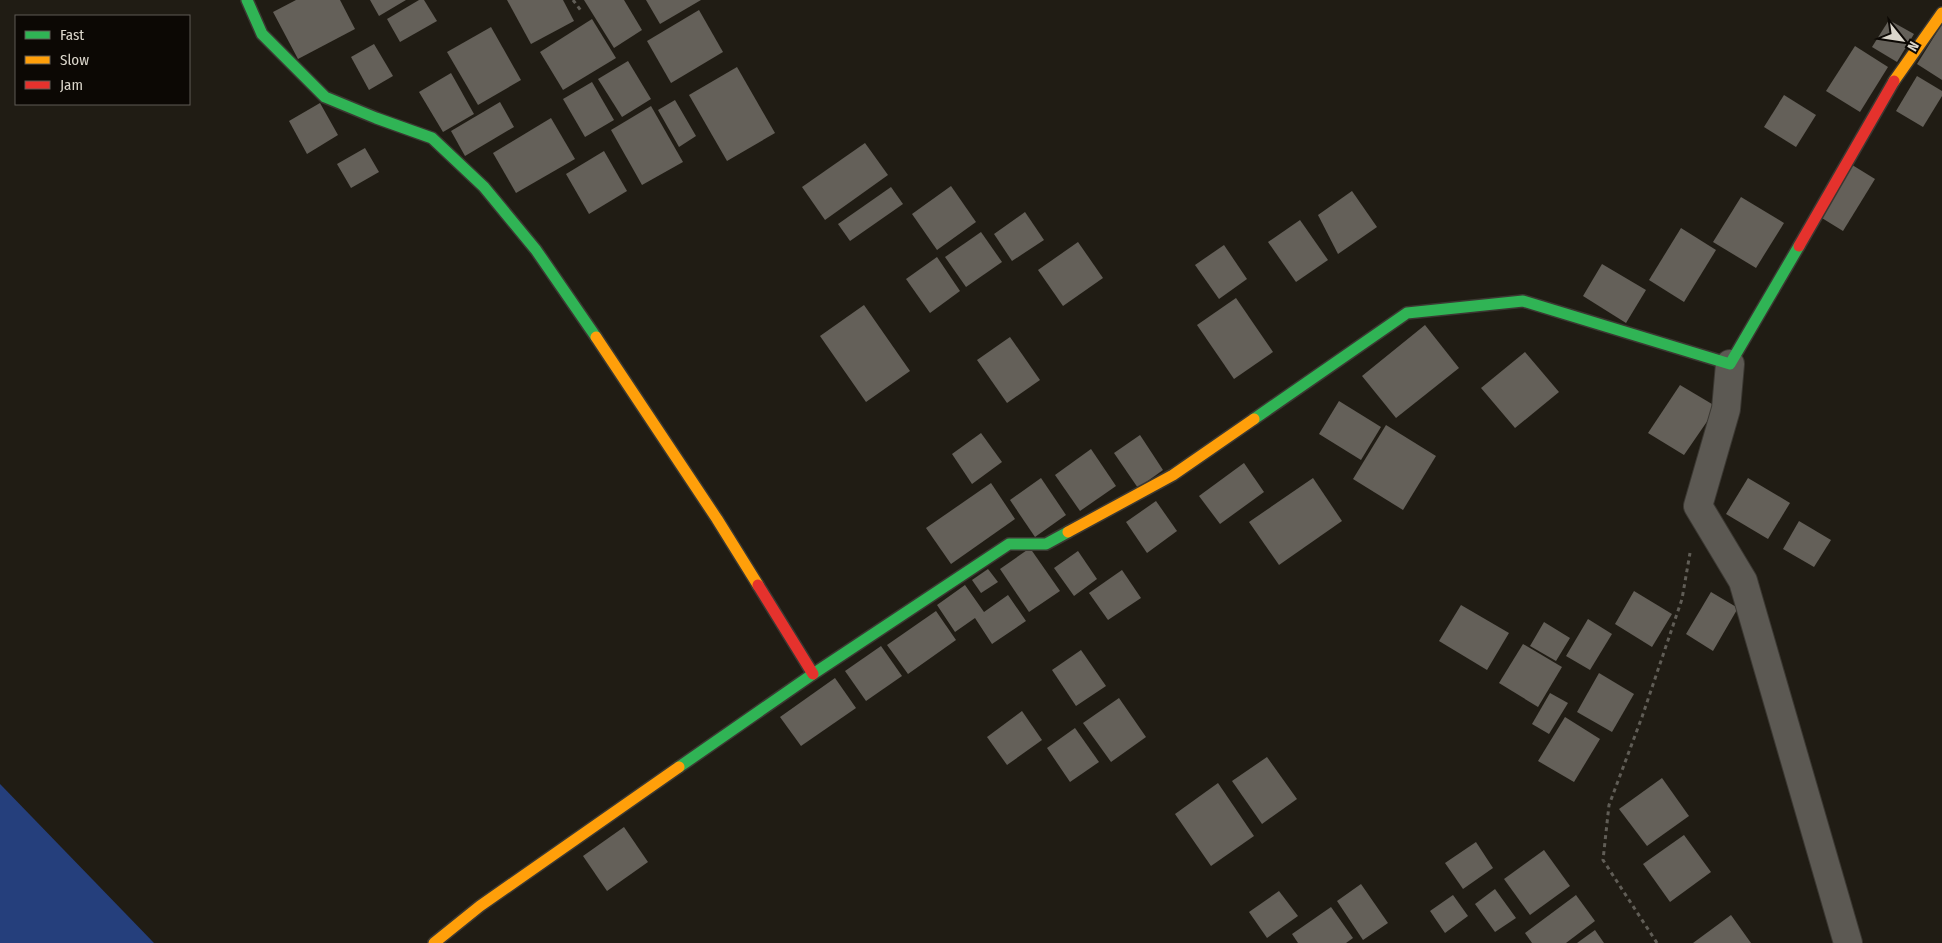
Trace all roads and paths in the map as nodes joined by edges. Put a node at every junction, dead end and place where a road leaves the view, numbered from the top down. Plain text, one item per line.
1 (247, 0) edge
2 (573, 0) edge
3 (582, 12) dead end
4 (1942, 14) edge
5 (1730, 364) junction
6 (1690, 552) dead end
7 (813, 674) junction
8 (434, 943) edge
9 (1657, 943) edge
10 (1848, 943) edge

1 - 7 street
2 - 3 path
4 - 5 street
5 - 7 street
5 - 10 street
6 - 9 path
7 - 8 street

